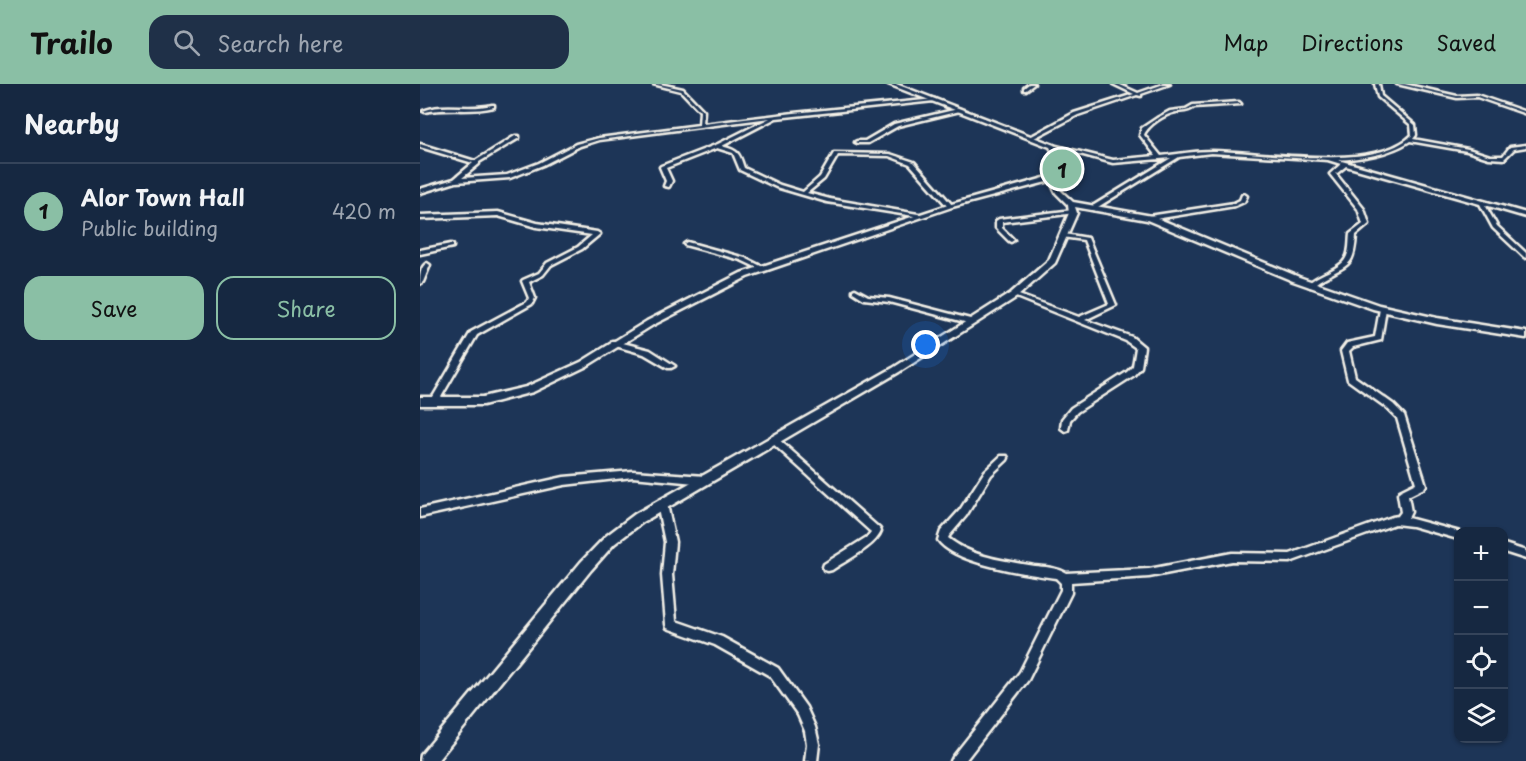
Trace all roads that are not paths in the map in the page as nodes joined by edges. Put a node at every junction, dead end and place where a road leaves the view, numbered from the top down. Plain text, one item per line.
1 (655, 84) edge
2 (891, 84) edge
3 (1032, 84) edge
4 (1114, 84) edge
5 (1168, 84) edge
6 (1377, 84) edge
7 (1400, 84) edge
8 (1435, 86) dead end
9 (1025, 89) dead end
10 (1140, 94) junction
11 (1442, 94) junction
12 (934, 100) junction
13 (1239, 103) dead end
14 (492, 106) dead end
15 (958, 110) junction
16 (422, 111) edge
17 (1526, 113) edge
18 (775, 116) junction
19 (701, 126) junction
20 (517, 137) dead end
21 (1032, 137) junction
22 (1411, 140) junction
23 (857, 142) dead end
24 (420, 145) edge
25 (716, 146) junction
26 (1052, 146) junction
27 (1526, 146) edge
28 (1159, 156) junction
29 (1169, 157) junction
30 (1328, 159) junction
31 (476, 162) junction
32 (1346, 164) junction
33 (1052, 178) junction
34 (456, 180) junction
35 (420, 183) edge
36 (435, 185) junction
37 (667, 186) dead end
38 (420, 191) edge
39 (803, 194) junction
40 (1244, 196) dead end
41 (1482, 204) junction
42 (950, 206) junction
43 (1093, 208) junction
44 (1072, 212) junction
45 (1526, 215) edge
46 (918, 216) junction
47 (420, 217) edge
48 (1149, 218) junction
49 (1064, 236) junction
50 (1011, 240) dead end
51 (687, 244) dead end
52 (451, 246) dead end
53 (420, 252) edge
54 (1526, 256) edge
55 (427, 265) dead end
56 (762, 268) junction
57 (420, 282) edge
58 (1310, 285) junction
59 (855, 291) dead end
60 (1014, 295) junction
61 (1383, 309) junction
62 (1079, 320) junction
63 (972, 322) junction
64 (1526, 335) edge
65 (615, 344) junction
66 (672, 366) dead end
67 (420, 401) edge
68 (434, 402) junction
69 (1065, 428) dead end
70 (774, 440) junction
71 (1004, 458) dead end
72 (705, 480) junction
73 (662, 504) junction
74 (420, 513) edge
75 (1401, 520) junction
76 (1454, 534) edge
77 (1508, 550) edge
78 (1526, 555) edge
79 (828, 567) dead end
80 (1065, 578) junction
81 (427, 761) edge
82 (811, 761) edge
83 (957, 761) edge

1 - 19 street
2 - 12 main road
3 - 9 street
4 - 10 street
5 - 10 street
6 - 22 street
7 - 11 street
8 - 11 street
10 - 21 street
11 - 17 street
12 - 15 main road
12 - 18 street
13 - 28 street
14 - 16 street
15 - 21 main road
15 - 23 street
18 - 19 street
18 - 25 street
19 - 34 street
20 - 31 street
21 - 26 main road
22 - 27 street
22 - 30 street
24 - 31 street
25 - 37 street
25 - 39 street
26 - 28 street
26 - 33 main road
28 - 29 street
29 - 30 street
29 - 43 street
30 - 32 street
31 - 34 street
32 - 41 street
32 - 58 street
33 - 42 main road
33 - 44 main road
34 - 36 street
35 - 36 street
36 - 38 street
39 - 42 street
39 - 46 street
40 - 48 street
41 - 45 street
41 - 54 street
42 - 46 main road
43 - 44 main road
43 - 44 main road
43 - 48 main road
44 - 49 main road
44 - 50 street
46 - 56 main road
47 - 68 street
48 - 58 main road
49 - 60 main road
49 - 62 street
51 - 56 street
52 - 53 street
55 - 57 street
56 - 65 main road
58 - 61 main road
59 - 63 street
60 - 62 street
60 - 63 main road
61 - 64 main road
61 - 75 street
62 - 69 street
63 - 70 main road
65 - 66 street
65 - 68 main road
67 - 68 main road
70 - 72 main road
70 - 79 street
71 - 80 street
72 - 73 main road
72 - 74 street
73 - 81 main road
73 - 82 street
75 - 76 street
75 - 80 street
77 - 78 street
80 - 83 street

